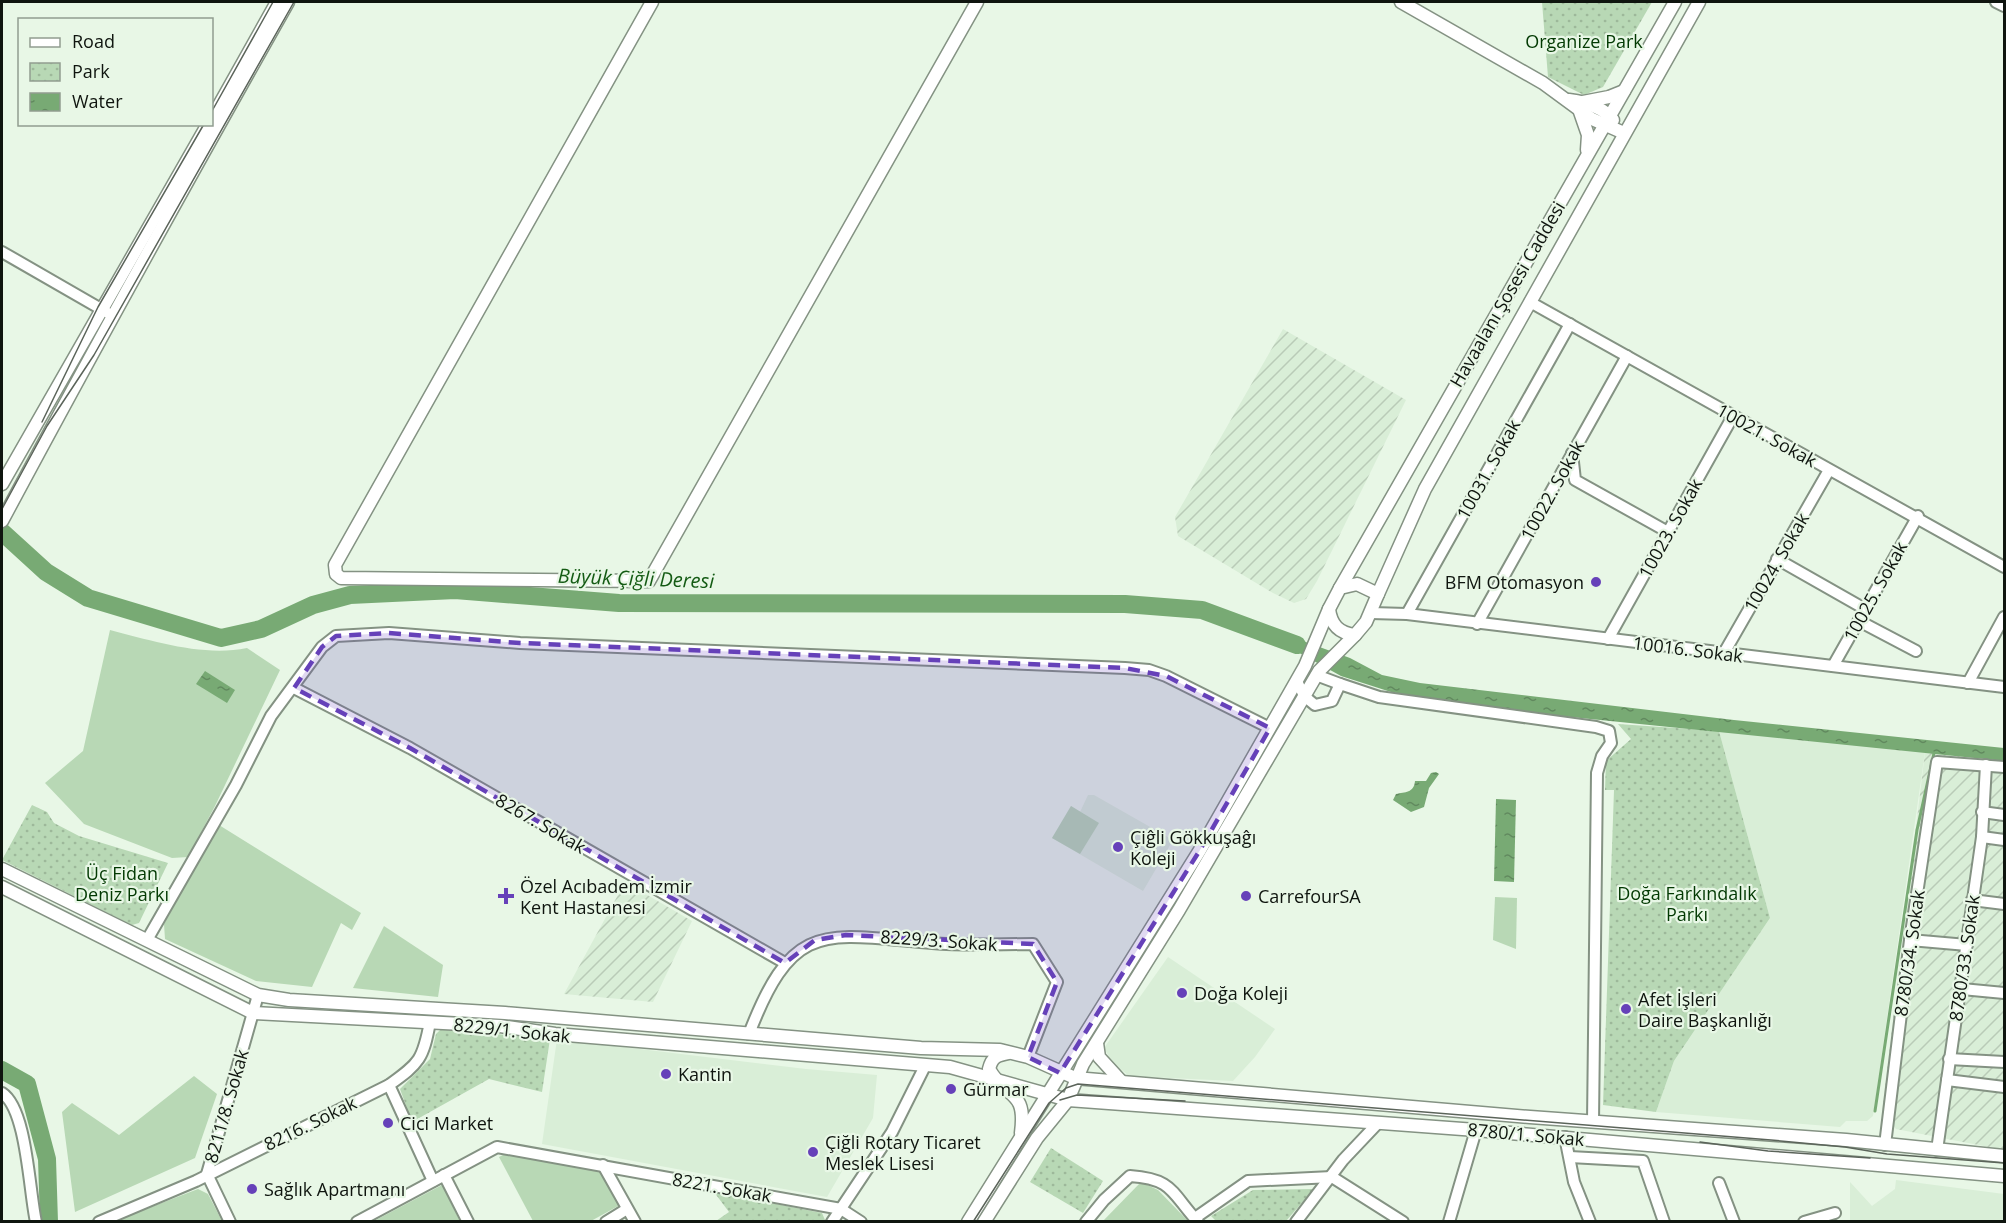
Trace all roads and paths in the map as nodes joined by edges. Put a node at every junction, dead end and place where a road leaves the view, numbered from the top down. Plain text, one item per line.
1 (277, 2) edge
2 (288, 2) edge
3 (652, 2) edge
4 (977, 2) edge
5 (1401, 2) edge
6 (1675, 2) edge
7 (1699, 2) edge
8 (1996, 2) edge
9 (2004, 6) edge
10 (1624, 91) junction
11 (1581, 106) junction
12 (213, 116) edge
13 (1607, 121) junction
14 (207, 126) edge
15 (1624, 133) junction
16 (1586, 155) junction
17 (2, 252) edge
18 (1530, 302) junction
19 (107, 313) junction
20 (1570, 324) junction
21 (1627, 356) junction
22 (1733, 416) junction
23 (1572, 453) junction
24 (1828, 470) junction
25 (2, 484) edge
26 (1918, 516) junction
27 (3, 519) edge
28 (1668, 532) junction
29 (1777, 560) junction
30 (2004, 567) edge
31 (1340, 588) junction
32 (1377, 594) junction
33 (1329, 609) junction
34 (1865, 609) junction
35 (1371, 613) junction
36 (1407, 614) junction
37 (2004, 616) edge
38 (1859, 621) junction
39 (1477, 624) junction
40 (1355, 635) junction
41 (1608, 639) junction
42 (1916, 651) dead end
43 (1724, 653) junction
44 (1833, 666) junction
45 (1317, 673) junction
46 (1297, 681) junction
47 (1968, 683) junction
48 (1340, 684) junction
49 (2004, 687) edge
50 (294, 688) junction
51 (1304, 696) junction
52 (1270, 728) junction
53 (1986, 765) junction
54 (2004, 767) edge
55 (1982, 812) junction
56 (2004, 815) edge
57 (1982, 837) junction
58 (2004, 840) edge
59 (2, 869) edge
60 (2, 887) edge
61 (1972, 900) junction
62 (2004, 904) edge
63 (147, 940) junction
64 (1910, 940) junction
65 (1967, 945) junction
66 (785, 963) junction
67 (1962, 989) junction
68 (2004, 993) edge
69 (258, 995) junction
70 (253, 1013) junction
71 (430, 1022) junction
72 (749, 1034) junction
73 (1097, 1043) junction
74 (1010, 1053) junction
75 (1028, 1057) junction
76 (1949, 1059) junction
77 (2004, 1062) edge
78 (925, 1066) junction
79 (1060, 1073) junction
80 (994, 1078) junction
81 (1075, 1078) junction
82 (1947, 1080) junction
83 (1121, 1081) junction
84 (389, 1084) junction
85 (2004, 1087) edge
86 (2, 1093) edge
87 (1048, 1093) junction
88 (1068, 1100) junction
89 (1593, 1122) junction
90 (1378, 1123) junction
91 (1476, 1130) junction
92 (1565, 1137) junction
93 (1020, 1139) junction
94 (1880, 1145) junction
95 (1938, 1150) junction
96 (2004, 1156) edge
97 (1570, 1157) junction
98 (603, 1165) junction
99 (1872, 1165) junction
100 (207, 1174) junction
101 (444, 1175) junction
102 (2004, 1176) edge
103 (1332, 1177) junction
104 (433, 1181) junction
105 (1719, 1183) dead end
106 (627, 1209) junction
107 (841, 1209) junction
108 (1835, 1213) dead end
109 (1196, 1220) edge
110 (36, 1221) edge
111 (99, 1221) edge
112 (230, 1221) edge
113 (357, 1221) edge
114 (468, 1221) edge
115 (606, 1221) edge
116 (635, 1221) edge
117 (832, 1221) edge
118 (861, 1221) edge
119 (968, 1221) edge
120 (984, 1221) edge
121 (1086, 1221) edge
122 (1296, 1221) edge
123 (1403, 1221) edge
124 (1449, 1221) edge
125 (1590, 1221) edge
126 (1664, 1221) edge
127 (1734, 1221) edge
128 (1804, 1221) edge

1 - 12 street
2 - 19 street
3 - 4 street
5 - 11 street
6 - 10 street, Havaalanı Şosesi Caddesi
7 - 15 street, Havaalanı Şosesi Caddesi
8 - 9 street
10 - 11 street
10 - 13 street, Havaalanı Şosesi Caddesi
11 - 13 street
11 - 16 street
13 - 15 street
13 - 16 street, Havaalanı Şosesi Caddesi
14 - 19 street
15 - 18 street, Havaalanı Şosesi Caddesi
16 - 31 street, Havaalanı Şosesi Caddesi
17 - 19 street
18 - 20 street, 10021. Sokak
18 - 32 street, Havaalanı Şosesi Caddesi
19 - 25 street
19 - 27 street
20 - 21 street, 10021. Sokak
20 - 36 street, 10031. Sokak
21 - 22 street, 10021. Sokak
21 - 23 street, 10022. Sokak
22 - 24 street, 10021. Sokak
22 - 28 street, 10023. Sokak
23 - 28 street
23 - 39 street, 10022. Sokak
24 - 26 street, 10021. Sokak
24 - 29 street, 10024. Sokak
26 - 30 street, 10021. Sokak
26 - 34 street, 10025. Sokak
28 - 41 street, 10023. Sokak
29 - 34 street
29 - 43 street, 10024. Sokak
31 - 32 street
31 - 33 street
32 - 35 street
33 - 40 street
33 - 46 street
34 - 38 street, 10025. Sokak
35 - 36 street, 10016. Sokak
35 - 40 street
36 - 39 street, 10016. Sokak
37 - 47 street
38 - 42 street
38 - 44 street, 10025. Sokak
39 - 41 street, 10016. Sokak
40 - 45 street
41 - 43 street, 10016. Sokak
43 - 44 street, 10016. Sokak
44 - 47 street, 10016. Sokak
45 - 48 street
45 - 51 street
46 - 51 street
46 - 52 street
47 - 49 street, 10016. Sokak
48 - 51 street
48 - 89 street
50 - 52 street
50 - 63 street
50 - 66 street, 8267. Sokak
51 - 73 street
52 - 79 street
53 - 54 street
53 - 55 street, 8780/33. Sokak
53 - 64 street, 8780/34. Sokak
55 - 56 street
55 - 57 street, 8780/33. Sokak
57 - 58 street
57 - 61 street, 8780/33. Sokak
59 - 63 street, 8229/1. Sokak
60 - 70 street, 8229/1. Sokak
61 - 62 street
61 - 65 street, 8780/33. Sokak
63 - 69 street, 8229/1. Sokak
64 - 65 street
64 - 94 street, 8780/34. Sokak
65 - 67 street, 8780/33. Sokak
66 - 72 street
66 - 75 street, 8229/3. Sokak
67 - 68 street
67 - 76 street, 8780/33. Sokak
69 - 70 street, 8211/8. Sokak
69 - 72 street, 8229/1. Sokak
70 - 71 street, 8229/1. Sokak
70 - 100 street, 8211/8. Sokak
71 - 78 street, 8229/1. Sokak
71 - 84 street, 8216. Sokak
72 - 74 street, 8229/1. Sokak
73 - 81 street
73 - 83 street
74 - 75 street, 8229/1. Sokak
74 - 80 street
75 - 79 street, 8229/1. Sokak
76 - 77 street
76 - 82 street, 8780/33. Sokak
78 - 80 street, 8229/1. Sokak
78 - 107 street
79 - 81 street, 8229/1. Sokak
79 - 87 street
80 - 87 street, 8229/1. Sokak
80 - 93 street
81 - 83 street, 8229/1. Sokak
81 - 88 street
82 - 85 street
82 - 95 street, 8780/33. Sokak
83 - 89 street, 8229/1. Sokak
84 - 100 street, 8216. Sokak
84 - 104 street
86 - 110 street
87 - 88 street, 8780/1. Sokak
87 - 93 street
88 - 90 street, 8780/1. Sokak
88 - 120 street
89 - 94 street, 8229/1. Sokak
90 - 91 street, 8780/1. Sokak
90 - 103 street
91 - 92 street, 8780/1. Sokak
91 - 124 street
92 - 97 street
92 - 99 street, 8780/1. Sokak
93 - 119 street
94 - 95 street
94 - 99 street
95 - 96 street
97 - 125 street
97 - 126 street
98 - 101 street, 8221. Sokak
98 - 106 street
98 - 107 street, 8221. Sokak
99 - 102 street, 8780/1. Sokak
100 - 111 street, 8211/8. Sokak
100 - 112 street
101 - 104 street, 8221. Sokak
101 - 114 street
103 - 109 street
103 - 122 street
103 - 123 street
104 - 113 street, 8221. Sokak
105 - 127 street
106 - 115 street
106 - 116 street
107 - 117 street
107 - 118 street
108 - 128 street
109 - 121 street

